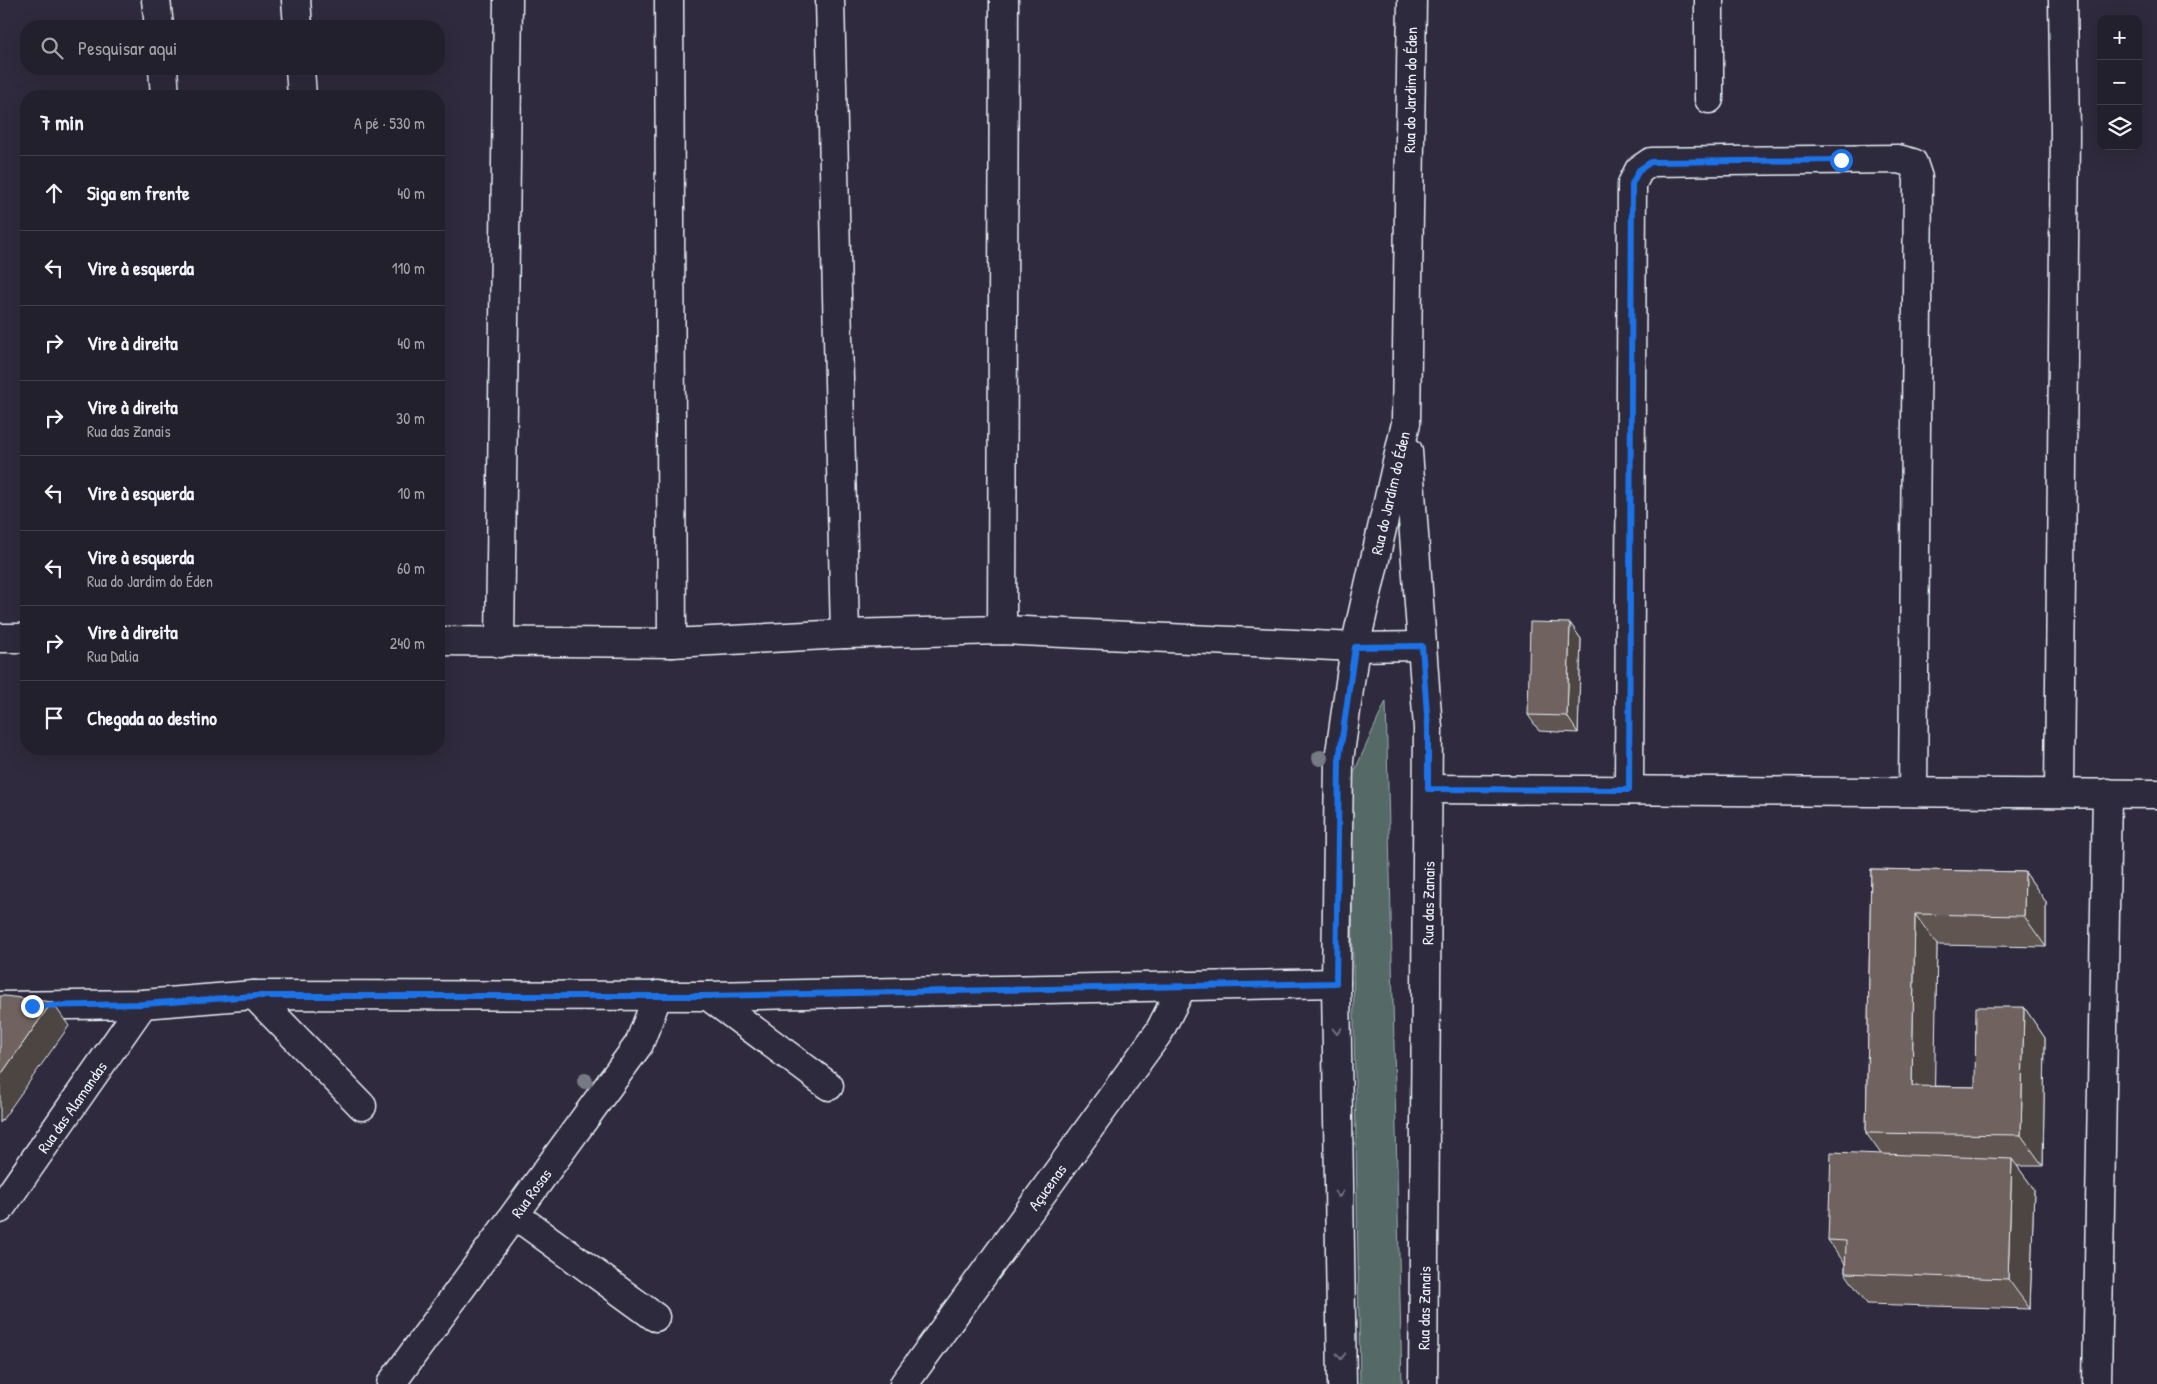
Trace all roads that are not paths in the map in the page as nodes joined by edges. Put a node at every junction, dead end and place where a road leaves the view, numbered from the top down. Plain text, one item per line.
1 (156, 0) edge
2 (296, 0) edge
3 (508, 0) edge
4 (669, 0) edge
5 (830, 0) edge
6 (1004, 0) edge
7 (1412, 0) edge
8 (1709, 0) edge
9 (2063, 0) edge
10 (158, 20) edge
11 (298, 20) edge
12 (163, 75) edge
13 (300, 75) edge
14 (165, 90) edge
15 (302, 90) edge
16 (1709, 100) dead end
17 (1406, 423) junction
18 (1002, 630) junction
19 (845, 634) junction
20 (0, 638) edge
21 (20, 638) edge
22 (445, 641) edge
23 (500, 643) junction
24 (672, 643) junction
25 (1422, 646) junction
26 (1355, 647) junction
27 (1428, 789) junction
28 (1629, 790) junction
29 (1914, 792) junction
30 (2059, 793) junction
31 (2107, 793) junction
32 (2157, 794) edge
33 (1336, 983) junction
34 (1183, 985) junction
35 (658, 995) junction
36 (254, 996) junction
37 (708, 996) junction
38 (143, 1004) junction
39 (0, 1006) edge
40 (829, 1086) dead end
41 (362, 1106) dead end
42 (0, 1209) edge
43 (515, 1215) junction
44 (655, 1317) dead end
45 (391, 1384) edge
46 (904, 1384) edge
47 (1342, 1384) edge
48 (1423, 1384) edge
49 (2097, 1384) edge

1 - 10 street
2 - 11 street
3 - 23 street
4 - 24 street
5 - 19 street
6 - 18 street
7 - 17 street, Rua do Jardim do Éden
8 - 16 street
9 - 30 street
12 - 14 street
13 - 15 street
17 - 25 street, Rua das Zanais
17 - 26 street, Rua do Jardim do Éden
18 - 19 street
18 - 26 street
19 - 24 street
20 - 21 street
22 - 23 street
23 - 24 street
25 - 26 street
25 - 27 street, Rua das Zanais
26 - 33 street, Rua do Jardim do Éden
27 - 28 street
27 - 48 street, Rua das Zanais
28 - 29 street
28 - 29 street
29 - 30 street
30 - 31 street
31 - 32 street
31 - 49 street
33 - 34 street
33 -> 47 street
34 - 37 street
34 - 46 street, Açucenas
35 - 36 street
35 - 37 street
35 - 43 street, Rua Rosas
36 - 38 street
36 - 41 street
37 - 40 street
38 - 39 street
38 - 42 street, Rua das Alamandas
43 - 44 street
43 - 45 street, Rua Rosas

